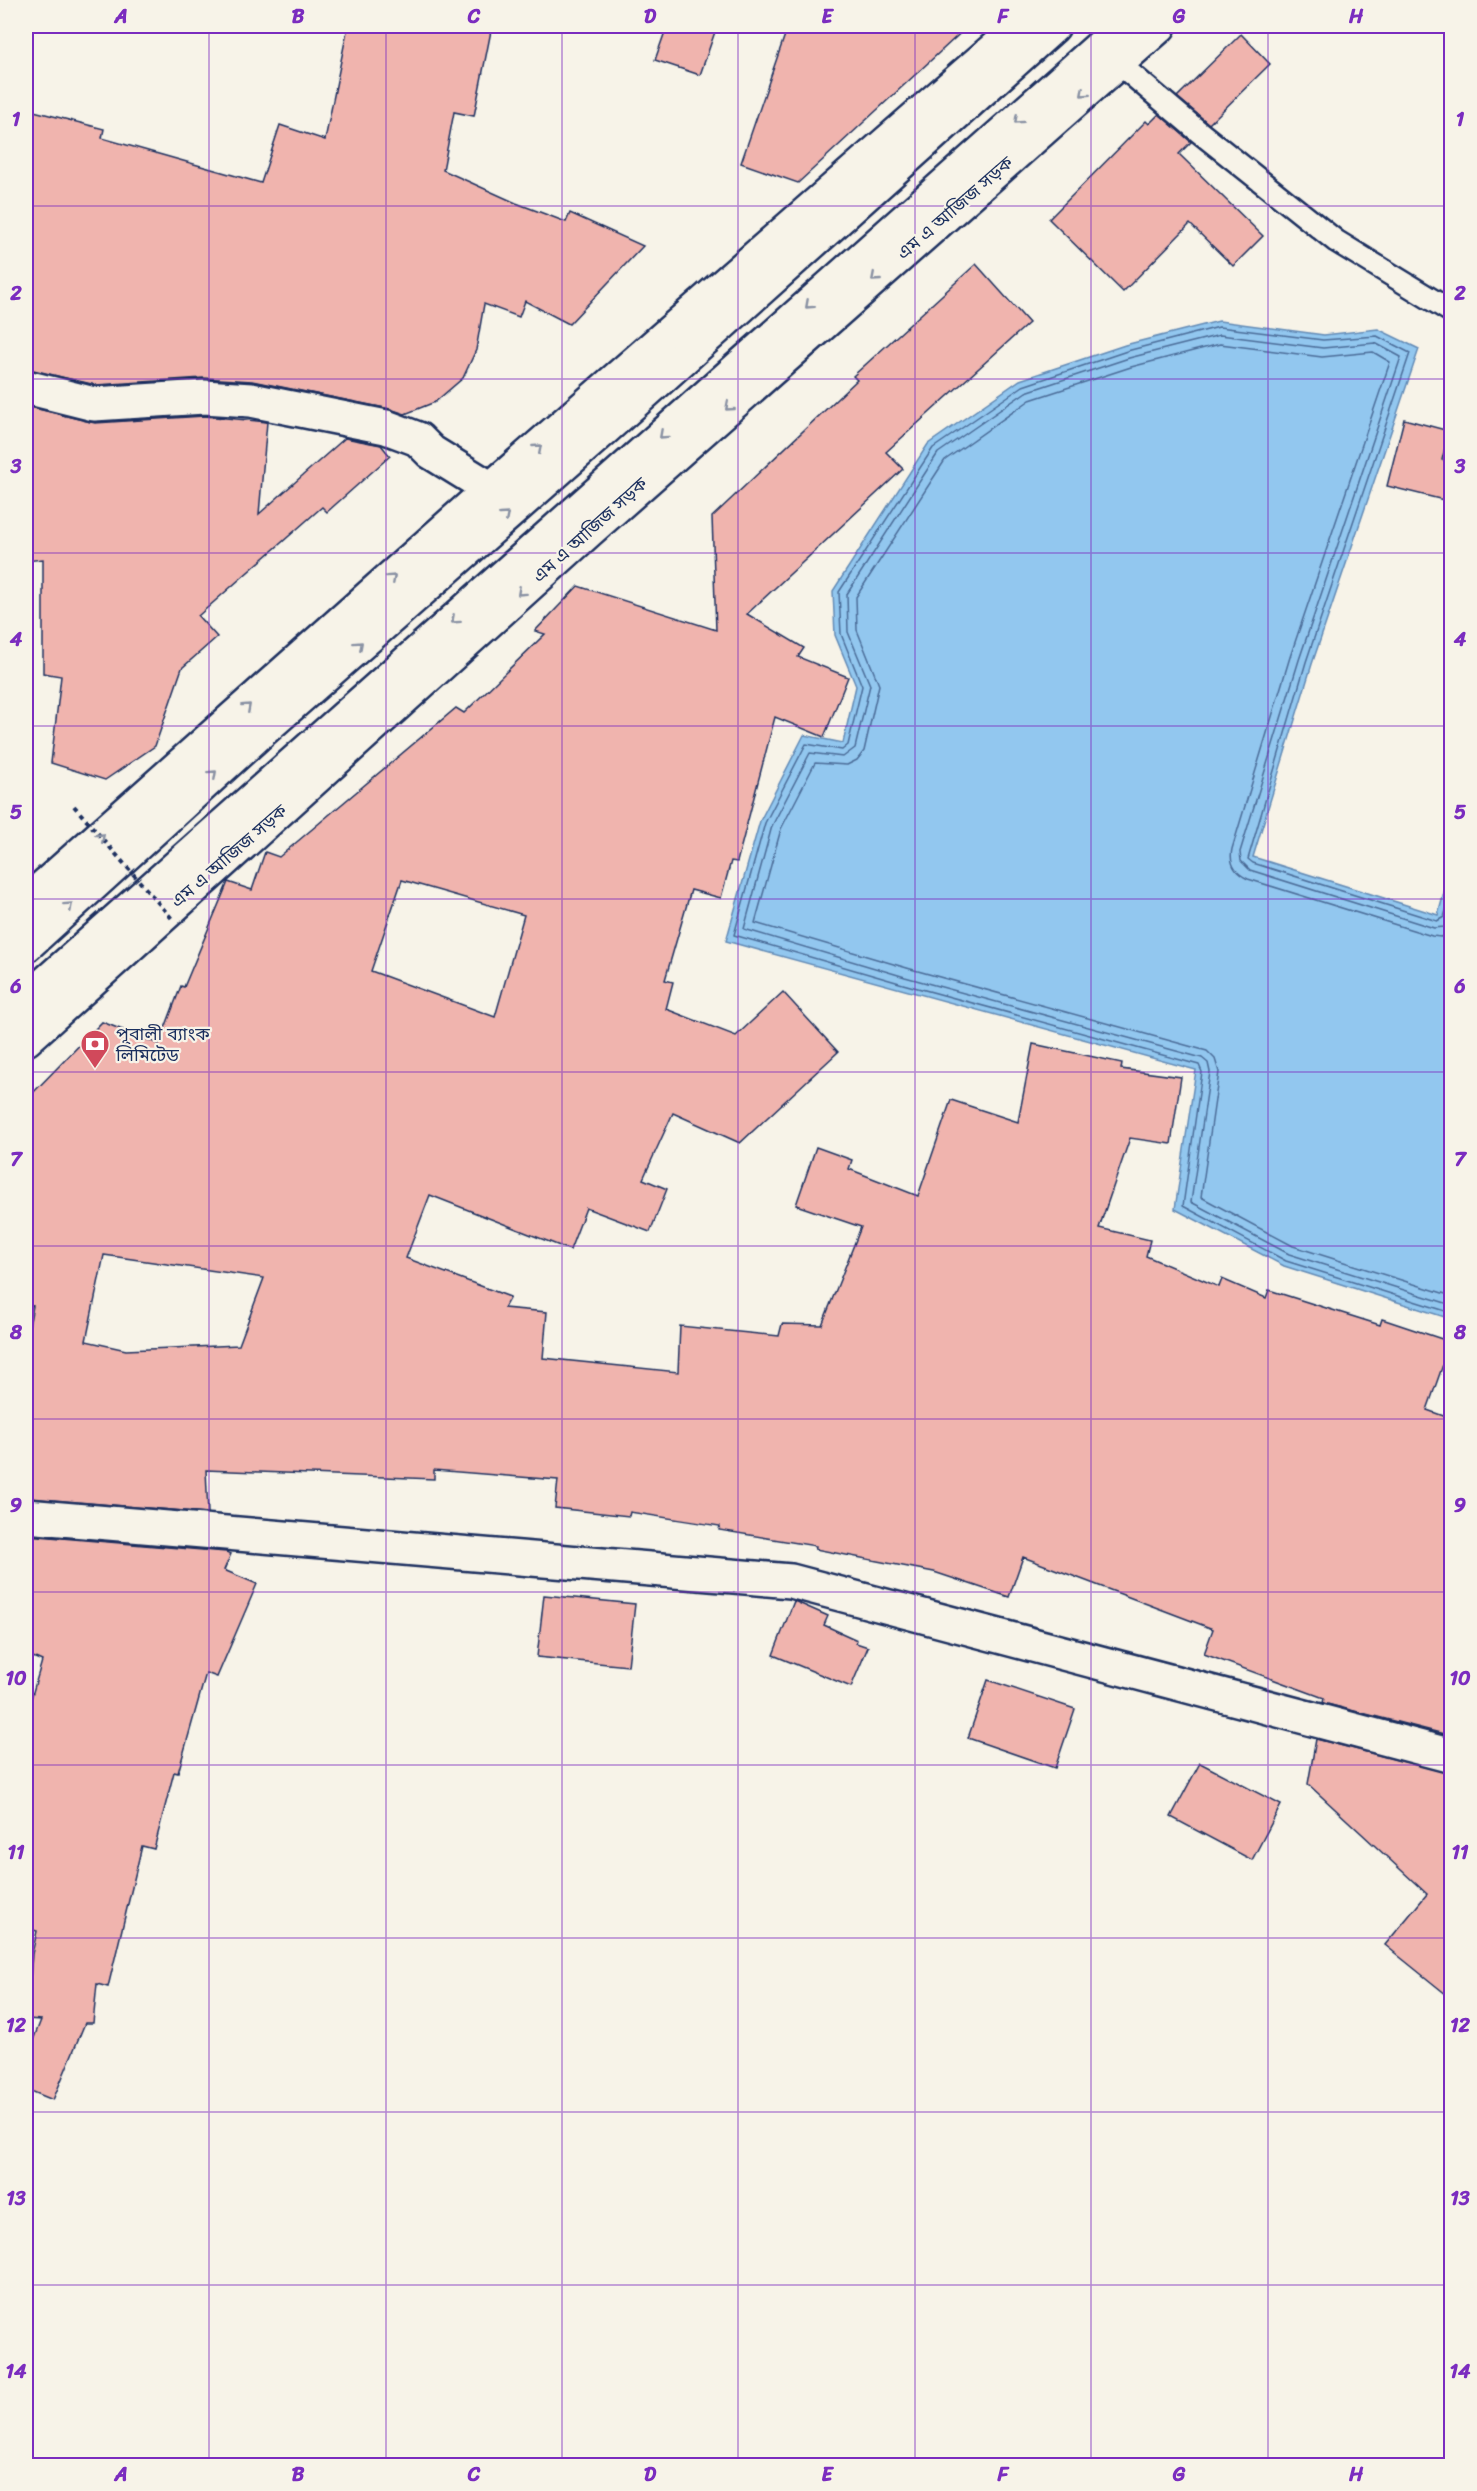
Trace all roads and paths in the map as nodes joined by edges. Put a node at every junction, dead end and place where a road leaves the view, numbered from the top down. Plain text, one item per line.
1 (1021, 26) edge
2 (1053, 26) edge
3 (1124, 26) edge
4 (1159, 26) edge
5 (1117, 62) junction
6 (1452, 312) edge
7 (26, 387) edge
8 (492, 489) junction
9 (74, 806) dead end
10 (26, 903) edge
11 (174, 921) dead end
12 (26, 945) edge
13 (26, 1001) edge
14 (26, 1039) edge
15 (26, 1516) edge
16 (1452, 1756) edge

8 -> 1 main road
12 -> 2 main road
3 -> 13 main road
4 - 5 main road, এম এ আজিজ সড়ক
5 - 6 lane
5 -> 14 main road, এম এ আজিজ সড়ক
7 - 8 main road
10 -> 8 main road
9 - 11 path, bridge
15 - 16 main road

